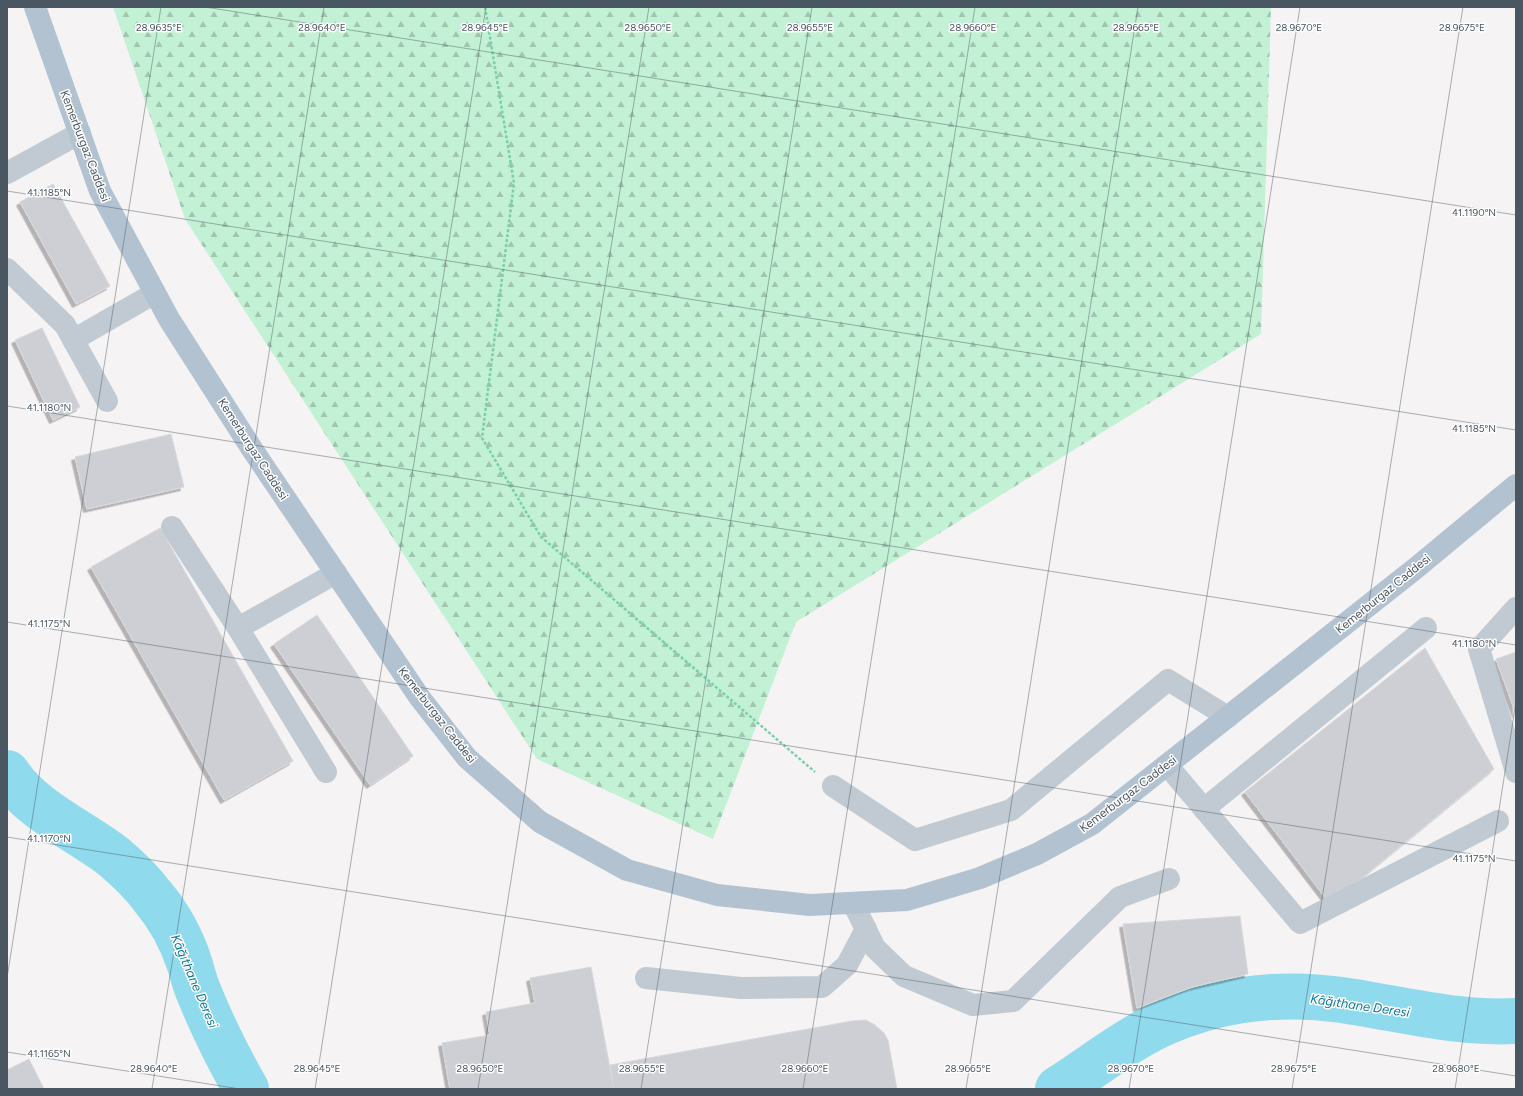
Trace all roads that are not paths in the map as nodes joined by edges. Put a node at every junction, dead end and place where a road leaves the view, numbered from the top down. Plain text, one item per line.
1 (35, 7) edge
2 (80, 133) junction
3 (7, 173) edge
4 (7, 269) edge
5 (155, 293) junction
6 (73, 340) junction
7 (107, 401) dead end
8 (1516, 485) edge
9 (172, 527) dead end
10 (336, 573) junction
11 (1516, 608) edge
12 (238, 628) junction
13 (1426, 628) dead end
14 (1228, 717) junction
15 (1167, 765) junction
16 (326, 772) dead end
17 (1516, 772) edge
18 (832, 786) road end
19 (1204, 809) junction
20 (1498, 821) dead end
21 (1169, 879) dead end
22 (853, 903) junction
23 (866, 929) junction
24 (646, 978) dead end

1 - 2 main road, Kemerburgaz Caddesi
2 - 3 street
2 - 5 main road, Kemerburgaz Caddesi
4 - 6 street
5 - 6 street
5 - 10 main road, Kemerburgaz Caddesi
6 - 7 street
8 - 14 main road, Kemerburgaz Caddesi
9 - 12 street
10 - 12 street
10 - 22 main road, Kemerburgaz Caddesi
11 - 17 street
12 - 16 street
13 - 19 street
14 - 15 main road, Kemerburgaz Caddesi
14 - 18 street
15 - 19 street
15 - 22 main road, Kemerburgaz Caddesi
19 - 20 street
21 - 23 street
22 - 23 street
23 - 24 street

